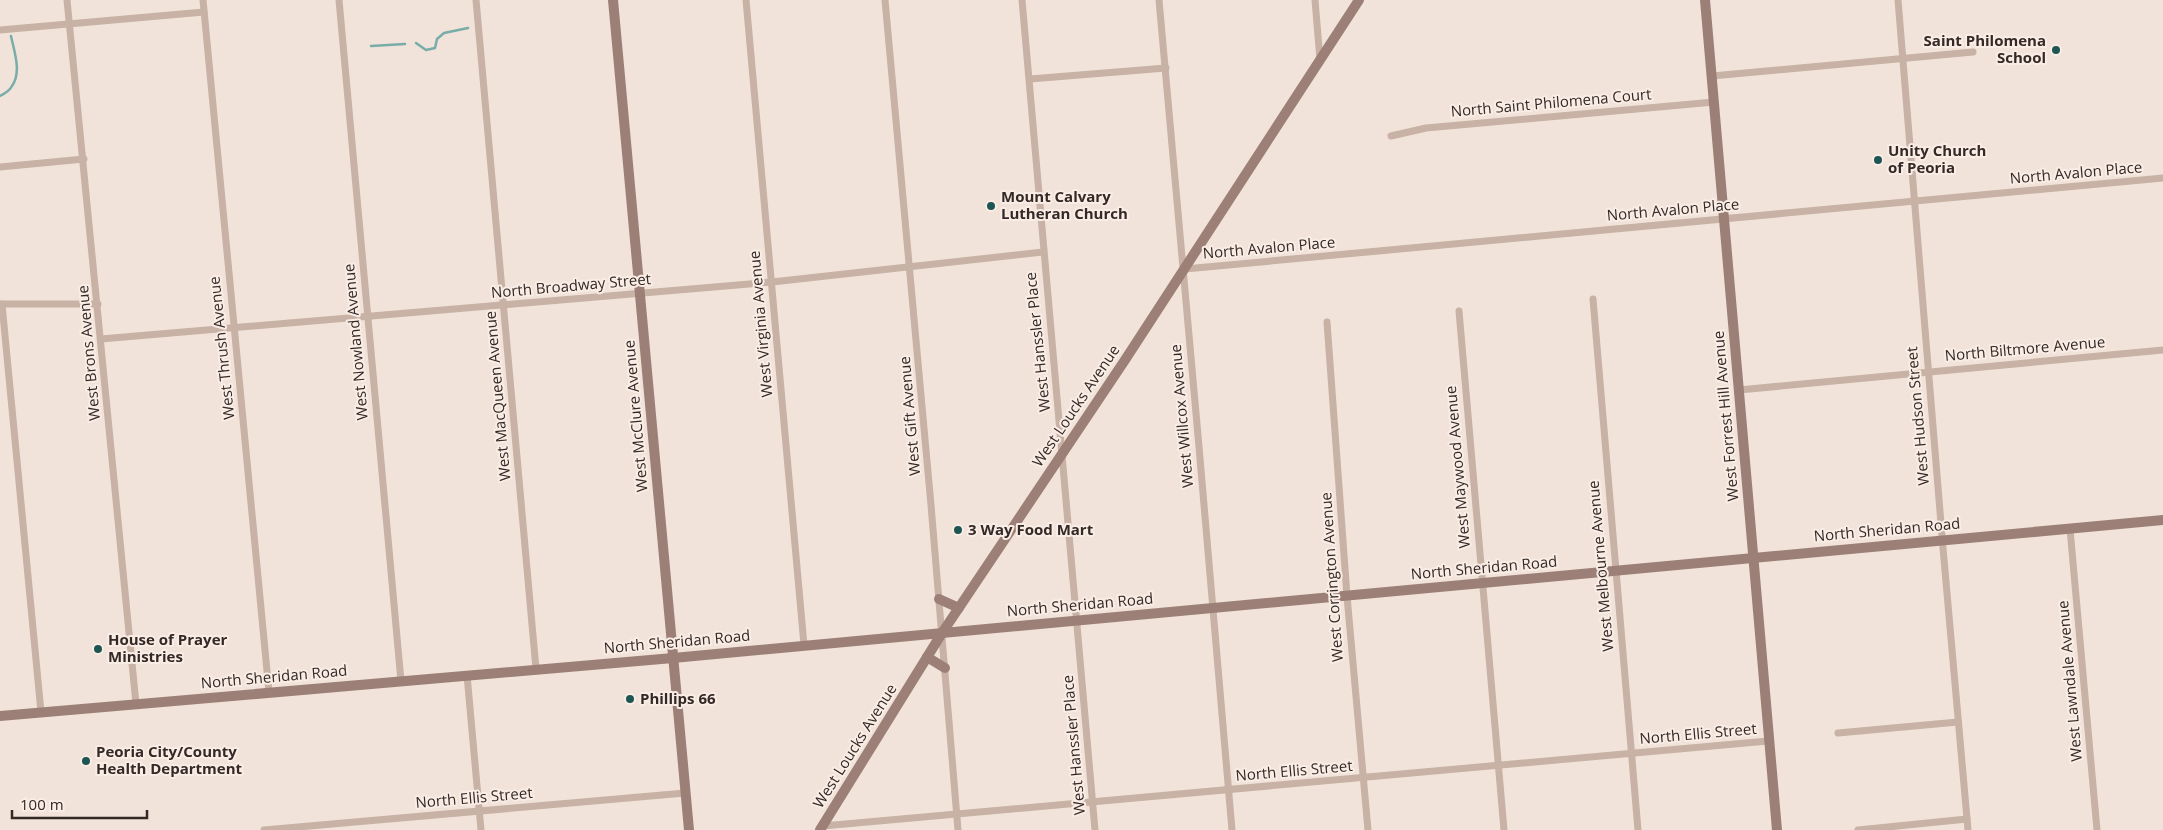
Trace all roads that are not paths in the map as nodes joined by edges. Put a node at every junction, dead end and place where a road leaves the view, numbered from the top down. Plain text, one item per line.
1 (67, 0) edge
2 (203, 0) edge
3 (339, 0) edge
4 (476, 0) edge
5 (613, 0) edge
6 (746, 0) edge
7 (885, 0) edge
8 (1022, 0) edge
9 (1159, 0) edge
10 (1315, 0) edge
11 (1359, 0) edge
12 (1706, 0) edge
13 (1898, 0) edge
14 (204, 12) junction
15 (70, 24) junction
16 (0, 30) edge
17 (1973, 52) dead end
18 (1320, 60) junction
19 (1903, 60) junction
20 (1166, 68) junction
21 (1712, 76) junction
22 (1030, 79) junction
23 (1714, 102) junction
24 (1391, 136) dead end
25 (84, 159) junction
26 (0, 166) edge
27 (2163, 178) edge
28 (1914, 202) junction
29 (1724, 219) junction
30 (1043, 252) junction
31 (910, 266) junction
32 (1185, 269) junction
33 (772, 282) junction
34 (640, 293) junction
35 (1593, 299) dead end
36 (1, 304) edge
37 (98, 304) junction
38 (503, 306) junction
39 (1459, 311) dead end
40 (368, 317) junction
41 (1327, 322) dead end
42 (234, 330) junction
43 (101, 339) junction
44 (2163, 350) edge
45 (1929, 372) junction
46 (1739, 390) junction
47 (1062, 453) junction
48 (2163, 520) edge
49 (2070, 529) junction
50 (1942, 541) junction
51 (1752, 557) junction
52 (1615, 571) junction
53 (1482, 583) junction
54 (1347, 596) junction
55 (939, 599) junction
56 (959, 608) junction
57 (1212, 608) junction
58 (1076, 621) junction
59 (942, 633) junction
60 (804, 645) junction
61 (927, 657) junction
62 (673, 658) junction
63 (945, 668) junction
64 (536, 669) junction
65 (467, 675) junction
66 (401, 681) junction
67 (269, 692) junction
68 (136, 704) junction
69 (41, 712) junction
70 (0, 716) edge
71 (1958, 722) junction
72 (1838, 733) dead end
73 (1768, 741) junction
74 (1631, 754) junction
75 (1498, 766) junction
76 (1362, 778) junction
77 (1228, 791) junction
78 (685, 794) junction
79 (1092, 802) junction
80 (480, 811) junction
81 (957, 815) junction
82 (1967, 819) junction
83 (822, 828) edge
84 (264, 830) edge
85 (482, 830) edge
86 (689, 830) edge
87 (958, 830) edge
88 (1095, 830) edge
89 (1232, 830) edge
90 (1368, 830) edge
91 (1504, 830) edge
92 (1638, 830) edge
93 (1777, 830) edge
94 (1858, 830) edge
95 (1968, 830) edge
96 (2097, 830) edge

1 - 15 street, West Brons Avenue
2 - 14 street, West Thrush Avenue
3 - 40 street, West Nowland Avenue
4 - 38 street, West MacQueen Avenue
5 - 34 main road, West McClure Avenue
6 - 33 street, West Virginia Avenue
7 - 31 street, West Gift Avenue
8 - 22 street, West Hanssler Place
9 - 20 street, West Willcox Avenue
10 - 18 street
11 - 18 main road, West Loucks Avenue
12 - 21 main road, West Forrest Hill Avenue
13 - 19 street, West Hudson Street
14 - 15 street
14 - 42 street, West Thrush Avenue
15 - 16 street
15 - 25 street, West Brons Avenue
17 - 19 street
18 - 32 main road, West Loucks Avenue
19 - 21 street
19 - 28 street, West Hudson Street
20 - 22 street
20 - 32 street, West Willcox Avenue
21 - 23 main road, West Forrest Hill Avenue
22 - 30 street, West Hanssler Place
23 - 24 street, North Saint Philomena Court
23 - 29 main road, West Forrest Hill Avenue
25 - 26 street
25 - 37 street, West Brons Avenue
27 - 28 street, North Avalon Place
28 - 29 street, North Avalon Place
28 - 45 street, West Hudson Street
29 - 32 street, North Avalon Place
29 - 46 main road, West Forrest Hill Avenue
30 - 31 street, North Broadway Street
30 - 47 street, West Hanssler Place
31 - 33 street, North Broadway Street
31 - 55 street, West Gift Avenue
32 - 47 main road, West Loucks Avenue
32 - 57 street, West Willcox Avenue
33 - 34 street, North Broadway Street
33 - 60 street, West Virginia Avenue
34 - 38 street, North Broadway Street
34 - 62 main road, West McClure Avenue
35 - 52 street, West Melbourne Avenue
36 - 37 street
36 - 69 street
37 - 43 street, West Brons Avenue
38 - 40 street, North Broadway Street
38 - 64 street, West MacQueen Avenue
39 - 53 street, West Maywood Avenue
40 - 42 street, North Broadway Street
40 - 66 street, West Nowland Avenue
41 - 54 street, West Corrington Avenue
42 - 43 street, North Broadway Street
42 - 67 street, West Thrush Avenue
43 - 68 street, West Brons Avenue
44 - 45 street, North Biltmore Avenue
45 - 46 street, North Biltmore Avenue
45 - 50 street, West Hudson Street
46 - 51 main road, West Forrest Hill Avenue
47 - 56 main road, West Loucks Avenue
47 - 58 street, West Hanssler Place
48 - 49 main road, North Sheridan Road
49 - 50 main road, North Sheridan Road
49 - 96 street, West Lawndale Avenue
50 - 51 main road, North Sheridan Road
50 - 71 street, West Hudson Street
51 - 52 main road, North Sheridan Road
51 - 73 main road, West Forrest Hill Avenue
52 - 53 main road, North Sheridan Road
52 - 74 street, West Melbourne Avenue
53 - 54 main road, North Sheridan Road
53 - 75 street, West Maywood Avenue
54 - 57 main road, North Sheridan Road
54 - 76 street, West Corrington Avenue
55 - 56 main road
55 - 59 street, West Gift Avenue
56 - 59 main road, West Loucks Avenue
57 - 58 main road, North Sheridan Road
57 - 77 street, West Willcox Avenue
58 - 59 main road, North Sheridan Road
58 - 79 street, West Hanssler Place
59 - 60 main road, North Sheridan Road
59 - 61 main road, West Loucks Avenue
59 - 63 street, West Gift Avenue
60 - 62 main road, North Sheridan Road
61 - 63 main road
61 - 83 main road, West Loucks Avenue
62 - 64 main road, North Sheridan Road
62 - 78 main road, West McClure Avenue
63 - 81 street, West Gift Avenue
64 - 65 main road, North Sheridan Road
65 - 66 main road, North Sheridan Road
65 - 80 street
66 - 67 main road, North Sheridan Road
67 - 68 main road, North Sheridan Road
68 - 69 main road, North Sheridan Road
69 - 70 main road, North Sheridan Road
71 - 72 street
71 - 82 street, West Hudson Street
73 - 74 street, North Ellis Street
73 - 93 main road, West Forrest Hill Avenue
74 - 75 street, North Ellis Street
74 - 92 street, West Melbourne Avenue
75 - 76 street, North Ellis Street
75 - 91 street, West Maywood Avenue
76 - 77 street, North Ellis Street
76 - 90 street, West Corrington Avenue
77 - 79 street, North Ellis Street
77 - 89 street, West Willcox Avenue
78 - 80 street, North Ellis Street
78 - 86 main road, West McClure Avenue
79 - 81 street, North Ellis Street
79 - 88 street, West Hanssler Place
80 - 84 street, North Ellis Street
80 - 85 street
81 - 83 street, North Ellis Street
81 - 87 street, West Gift Avenue
82 - 94 street
82 - 95 street, West Hudson Street

